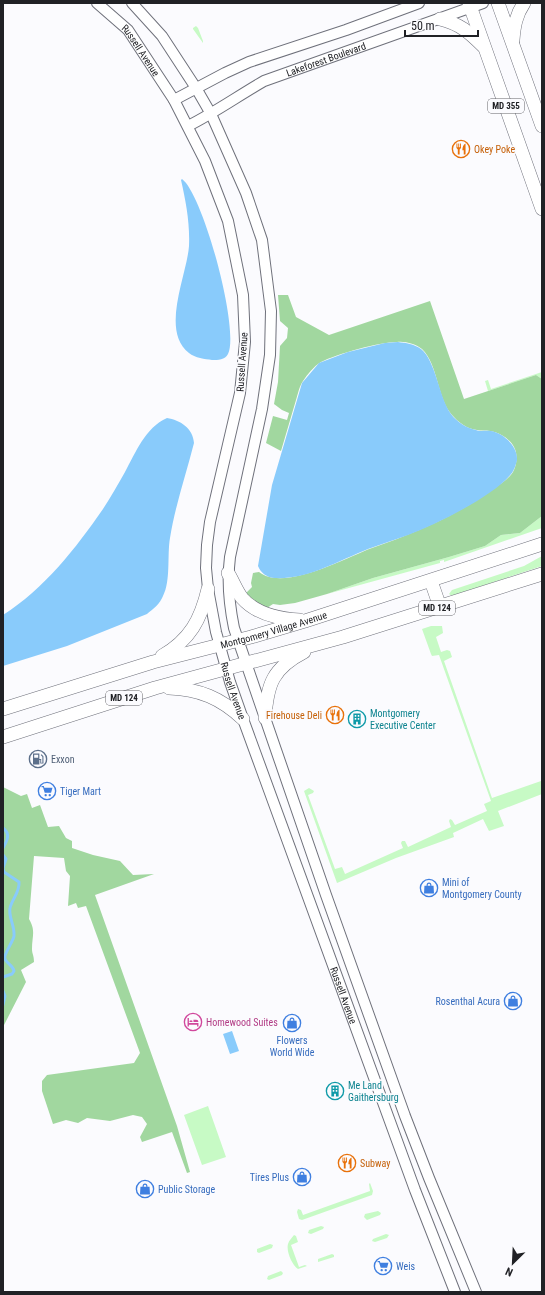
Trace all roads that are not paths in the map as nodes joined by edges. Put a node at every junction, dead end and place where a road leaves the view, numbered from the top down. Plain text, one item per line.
1 (97, 3) edge
2 (132, 3) edge
3 (418, 3) edge
4 (498, 3) edge
5 (524, 3) edge
6 (475, 5) edge
7 (440, 19) junction
8 (513, 44) junction
9 (486, 49) junction
10 (196, 88) junction
11 (174, 100) junction
12 (211, 114) junction
13 (188, 126) junction
14 (542, 126) edge
15 (542, 209) edge
16 (542, 544) edge
17 (228, 573) junction
18 (542, 574) edge
19 (431, 581) junction
20 (208, 589) junction
21 (440, 607) junction
22 (305, 621) junction
23 (238, 640) junction
24 (321, 644) junction
25 (220, 645) junction
26 (153, 662) junction
27 (247, 664) junction
28 (227, 670) junction
29 (155, 688) junction
30 (3, 709) edge
31 (265, 718) junction
32 (243, 719) junction
33 (3, 737) edge
34 (455, 1292) edge
35 (476, 1292) edge

1 - 11 street, Russell Avenue
2 - 10 street, Russell Avenue
3 - 10 street, Lakeforest Boulevard
4 - 8 main road, MD 355
5 - 8 main road
6 - 7 street, Lakeforest Boulevard
6 - 9 main road, MD 355
7 - 9 main road
7 - 12 street, Lakeforest Boulevard
8 - 14 main road, MD 355
9 - 15 main road, MD 355
10 - 11 street, Lakeforest Boulevard
10 - 12 street, Russell Avenue
11 - 13 street, Russell Avenue
12 - 13 street, Lakeforest Boulevard
12 - 17 street, Russell Avenue
13 - 20 street, Russell Avenue
16 - 19 main road, Montgomery Village Avenue / MD 124
17 - 22 main road
17 - 23 street, Russell Avenue
18 - 21 main road, MD 124
19 - 21 main road
19 - 22 main road, Montgomery Village Avenue / MD 124
20 - 25 street, Russell Avenue
20 - 26 main road
21 - 24 main road, MD 124
22 - 23 main road, Montgomery Village Avenue / MD 124
23 - 25 main road, Montgomery Village Avenue / MD 124
23 - 27 street, Russell Avenue
24 - 27 main road, MD 124
24 - 31 main road
25 - 26 main road, Montgomery Village Avenue / MD 124
25 - 28 street, Russell Avenue
26 - 30 main road, Montgomery Village Avenue / MD 124
27 - 28 main road, MD 124
27 - 31 street, Russell Avenue
28 - 29 main road, MD 124
28 - 32 street, Russell Avenue
29 - 32 main road
29 - 33 main road, MD 124
31 - 35 street, Russell Avenue
32 - 34 street, Russell Avenue

